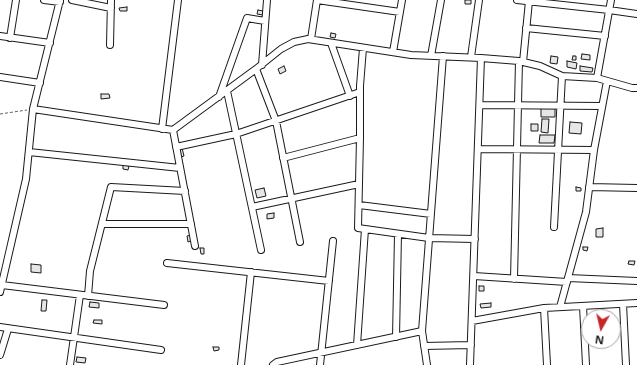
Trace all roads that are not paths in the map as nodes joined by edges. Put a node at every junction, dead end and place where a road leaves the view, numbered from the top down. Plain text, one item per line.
1 (16, 0) edge
2 (44, 0) edge
3 (72, 0) edge
4 (111, 0) edge
5 (178, 0) edge
6 (267, 0) edge
7 (317, 0) edge
8 (402, 0) edge
9 (441, 0) edge
10 (479, 0) edge
11 (517, 0) edge
12 (611, 0) edge
13 (60, 1) edge
14 (529, 1) junction
15 (357, 3) edge
16 (111, 8) junction
17 (610, 10) junction
18 (400, 12) junction
19 (637, 14) edge
20 (265, 21) junction
21 (526, 28) junction
22 (0, 36) edge
23 (605, 36) junction
24 (10, 38) junction
25 (311, 39) junction
26 (331, 42) junction
27 (50, 43) junction
28 (110, 45) dead end
29 (363, 48) junction
30 (393, 52) junction
31 (431, 56) junction
32 (443, 56) junction
33 (471, 57) junction
34 (481, 58) junction
35 (521, 61) junction
36 (262, 65) junction
37 (256, 70) junction
38 (562, 76) junction
39 (0, 77) edge
40 (597, 78) junction
41 (607, 81) junction
42 (40, 83) junction
43 (637, 88) edge
44 (227, 91) junction
45 (360, 92) junction
46 (350, 96) junction
47 (219, 97) junction
48 (480, 105) junction
49 (518, 105) junction
50 (560, 106) junction
51 (602, 106) junction
52 (33, 109) junction
53 (276, 121) junction
54 (162, 128) junction
55 (173, 130) junction
56 (236, 134) junction
57 (360, 138) junction
58 (176, 147) junction
59 (478, 149) junction
60 (517, 150) junction
61 (558, 150) junction
62 (594, 150) junction
63 (29, 152) junction
64 (283, 158) junction
65 (180, 168) junction
66 (359, 184) junction
67 (589, 187) junction
68 (637, 188) edge
69 (184, 191) junction
70 (292, 198) junction
71 (359, 205) junction
72 (252, 207) junction
73 (431, 214) junction
74 (102, 224) junction
75 (191, 224) junction
76 (554, 227) dead end
77 (364, 229) junction
78 (398, 234) junction
79 (429, 238) junction
80 (475, 239) junction
81 (300, 242) dead end
82 (333, 242) dead end
83 (195, 246) dead end
84 (261, 250) dead end
85 (168, 263) dead end
86 (251, 272) junction
87 (474, 276) junction
88 (514, 279) junction
89 (567, 280) junction
90 (329, 281) junction
91 (637, 281) edge
92 (2, 285) junction
93 (0, 292) edge
94 (80, 295) junction
95 (88, 296) junction
96 (637, 303) edge
97 (623, 304) junction
98 (164, 305) dead end
99 (583, 306) junction
100 (560, 307) junction
101 (544, 308) junction
102 (472, 321) junction
103 (0, 328) edge
104 (8, 329) junction
105 (422, 331) junction
106 (396, 337) junction
107 (74, 338) junction
108 (357, 345) junction
109 (471, 345) junction
110 (424, 346) junction
111 (161, 350) dead end
112 (322, 352) junction
113 (0, 355) edge
114 (70, 365) edge
115 (241, 365) edge
116 (273, 365) edge
117 (320, 365) edge
118 (427, 365) edge
119 (470, 365) edge
120 (547, 365) edge
121 (586, 365) edge
122 (626, 365) edge

1 - 24 street
2 - 13 street
3 - 16 street
4 - 16 street
5 - 54 street
6 - 20 street
7 - 15 street
7 - 25 street
8 - 18 street
9 - 31 street
10 - 33 street
11 - 14 street
12 - 17 street
13 - 27 street
14 - 17 street
14 - 21 street
15 - 18 street
16 - 28 street
17 - 19 street
17 - 23 street
18 - 30 street
20 - 36 street
20 - 47 street
21 - 23 street
21 - 35 street
22 - 24 street
23 - 40 street
24 - 27 street
25 - 26 street
25 - 36 street
26 - 29 street
26 - 46 street
27 - 42 street
29 - 30 street
29 - 45 street
30 - 31 street
31 - 32 street
32 - 33 street
32 - 73 street
33 - 34 street
34 - 35 street
34 - 48 street
35 - 38 street
35 - 49 street
36 - 37 street
37 - 44 street
37 - 53 street
38 - 40 street
38 - 50 street
39 - 42 street
40 - 41 street
41 - 43 street
41 - 51 street
42 - 52 street
44 - 47 street
44 - 56 street
45 - 46 street
45 - 57 street
46 - 53 street
47 - 55 street
48 - 49 street
48 - 59 street
49 - 50 street
49 - 60 street
50 - 51 street
50 - 61 street
51 - 62 street
52 - 54 street
52 - 63 street
53 - 56 street
53 - 64 street
54 - 55 street
55 - 58 street
56 - 58 street
56 - 72 street
57 - 64 street
57 - 66 street
58 - 65 street
59 - 60 street
59 - 80 street
60 - 61 street
60 - 88 street
61 - 62 street
61 - 76 street
62 - 67 street
63 - 65 street
63 - 92 street
64 - 70 street
65 - 69 street
66 - 70 street
66 - 71 street
67 - 68 street
67 - 89 street
69 - 74 street
69 - 75 street
70 - 72 street
70 - 81 street
71 - 73 street
71 - 77 street
72 - 84 street
73 - 79 street
74 - 75 street
74 - 95 street
75 - 83 street
77 - 78 street
77 - 108 street
78 - 79 street
78 - 106 street
79 - 80 street
79 - 105 street
80 - 87 street
82 - 90 street
85 - 86 street
86 - 90 street
86 - 115 street
87 - 88 street
87 - 102 street
88 - 89 street
89 - 91 street
89 - 100 street
90 - 112 street
92 - 93 street
92 - 94 street
94 - 95 street
94 - 107 street
95 - 98 street
96 - 97 street
97 - 99 street
97 - 122 street
99 - 100 street
99 - 121 street
100 - 101 street
101 - 102 street
101 - 120 street
102 - 109 street
103 - 104 street
104 - 107 street
104 - 113 street
105 - 106 street
105 - 110 street
106 - 108 street
107 - 111 street
107 - 114 street
108 - 112 street
109 - 110 street
109 - 119 street
110 - 118 street
112 - 116 street
112 - 117 street

